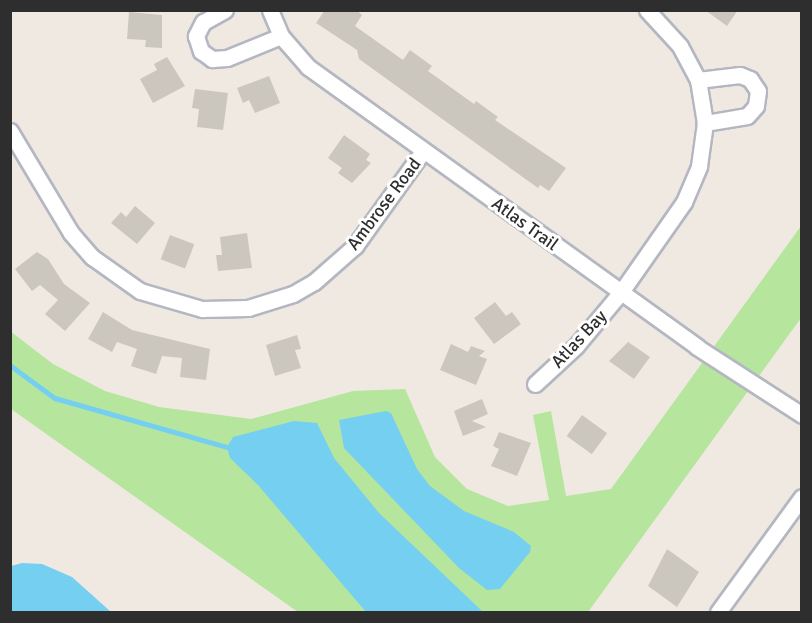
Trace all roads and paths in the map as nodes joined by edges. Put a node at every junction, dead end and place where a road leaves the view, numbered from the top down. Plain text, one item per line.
1 (225, 10) edge
2 (270, 10) edge
3 (647, 10) edge
4 (281, 36) junction
5 (698, 80) junction
6 (705, 123) junction
7 (10, 131) edge
8 (423, 151) junction
9 (621, 292) junction
10 (535, 384) dead end
11 (801, 415) edge
12 (801, 497) edge
13 (718, 612) edge

1 - 4 street
2 - 4 street, Atlas Trail
3 - 5 street
4 - 8 street, Atlas Trail
5 - 6 street
5 - 6 street
6 - 9 street, Atlas Bay
7 - 8 street, Ambrose Road
8 - 9 street, Atlas Trail
9 - 10 street, Atlas Bay
9 - 11 street, Atlas Trail
12 - 13 street

